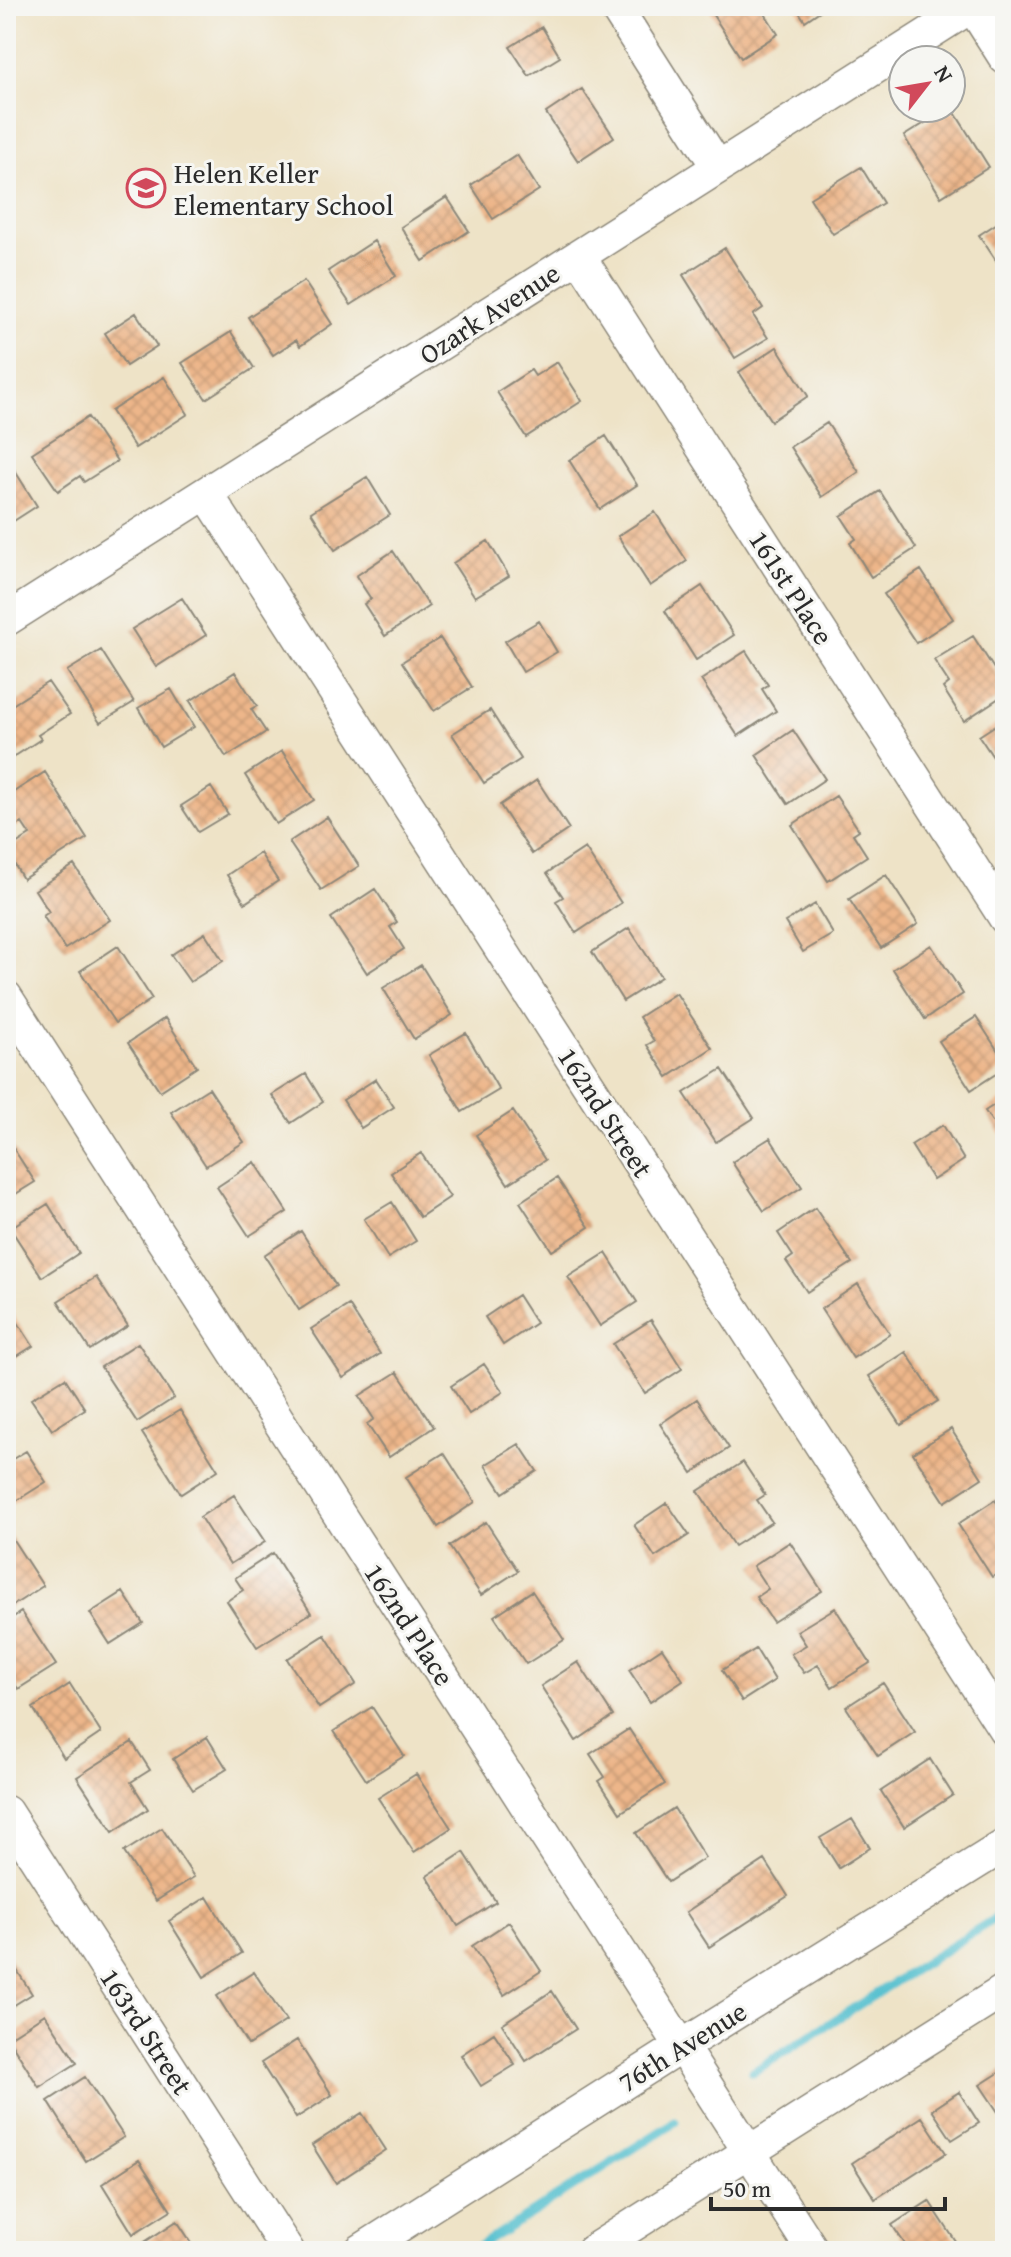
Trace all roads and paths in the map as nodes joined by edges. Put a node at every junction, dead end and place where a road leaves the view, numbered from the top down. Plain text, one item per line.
1 (615, 6) edge
2 (972, 6) edge
3 (1005, 58) edge
4 (717, 166) junction
5 (579, 256) junction
6 (207, 494) junction
7 (6, 620) edge
8 (1005, 918) edge
9 (6, 997) edge
10 (1005, 1730) edge
11 (6, 1812) edge
12 (1005, 1845) edge
13 (1005, 1990) edge
14 (682, 2046) junction
15 (749, 2151) junction
16 (288, 2251) edge
17 (360, 2251) edge
18 (592, 2251) edge
19 (813, 2251) edge

1 - 4 street
2 - 3 street
2 - 4 street, Ozark Avenue
4 - 5 street, Ozark Avenue
5 - 6 street, Ozark Avenue
5 - 8 street, 161st Place
6 - 7 street, Ozark Avenue
6 - 10 street, 162nd Street
9 - 14 street, 162nd Place
11 - 16 street, 163rd Street
12 - 14 street, 76th Avenue
13 - 15 street
14 - 15 street, 162nd Place
14 - 17 street, 76th Avenue
15 - 18 street
15 - 19 street, 162nd Place

